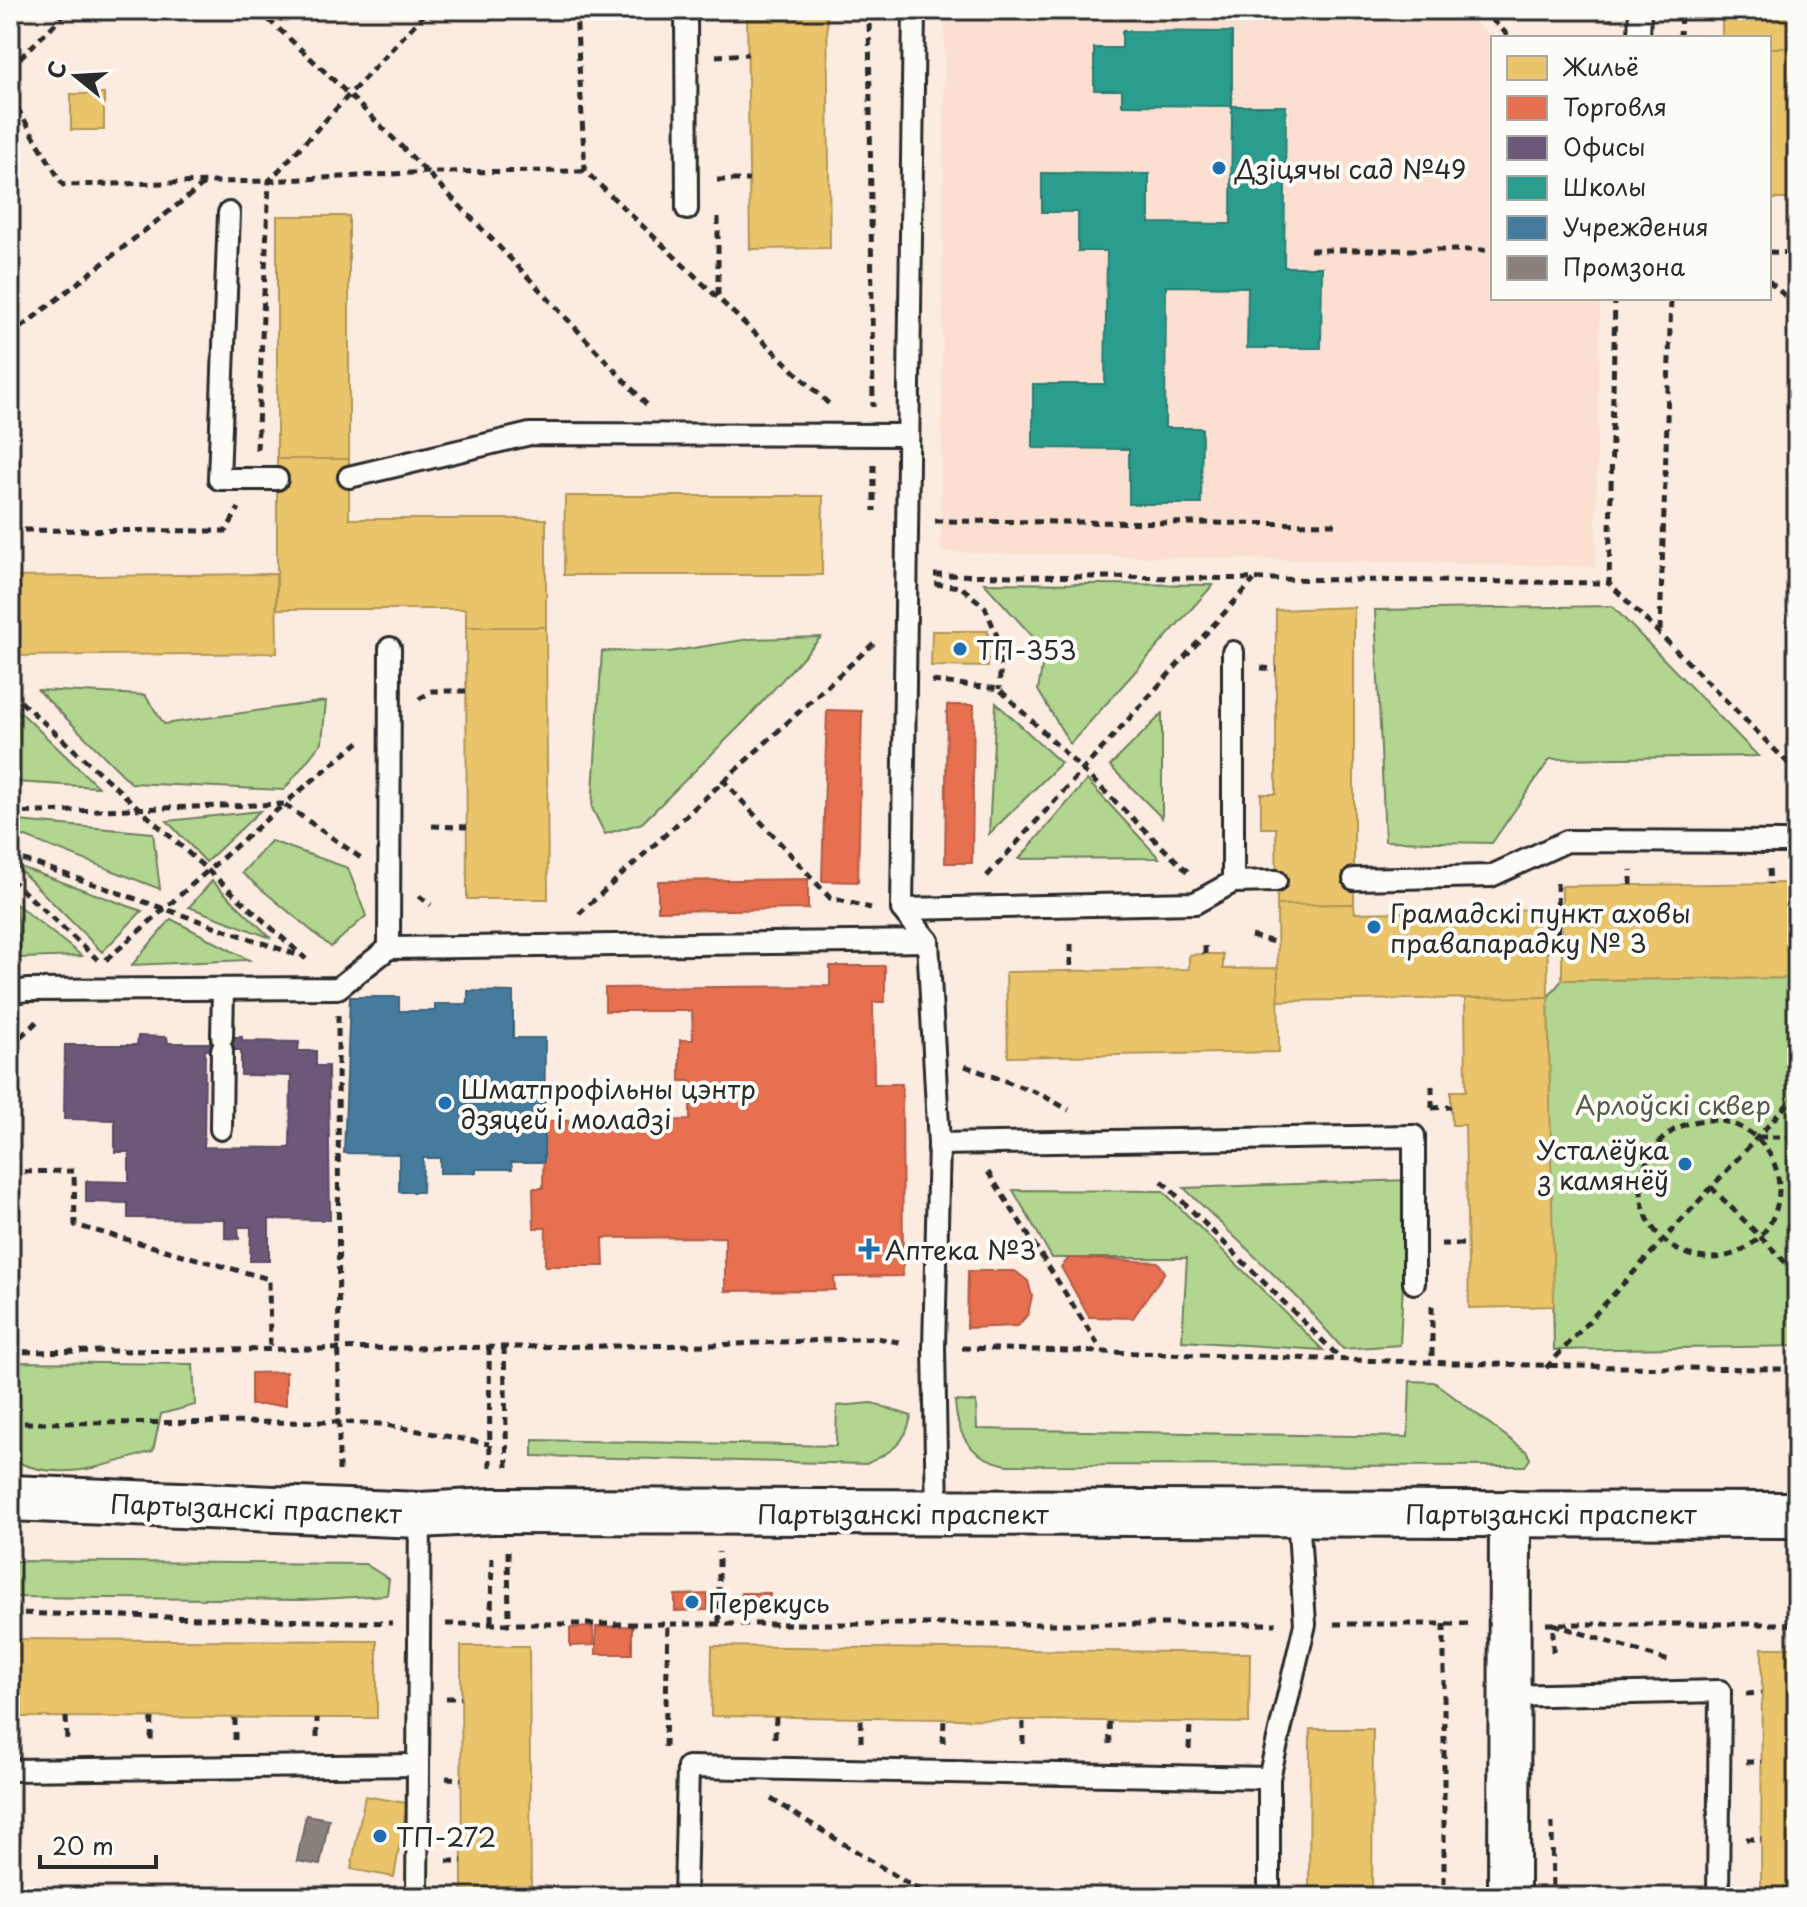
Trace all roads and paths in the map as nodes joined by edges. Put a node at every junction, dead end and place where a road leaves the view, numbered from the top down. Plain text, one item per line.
1 (69, 10) edge
2 (258, 10) edge
3 (428, 10) edge
4 (576, 10) edge
5 (686, 10) edge
6 (869, 10) edge
7 (914, 10) edge
8 (1482, 10) edge
9 (1640, 10) edge
10 (1681, 10) edge
11 (1509, 36) edge
12 (1639, 36) edge
13 (1680, 36) edge
14 (748, 54) dead end
15 (716, 56) dead end
16 (10, 68) edge
17 (352, 94) junction
18 (10, 96) edge
19 (585, 171) junction
20 (430, 172) junction
21 (210, 180) junction
22 (717, 180) dead end
23 (749, 180) dead end
24 (269, 181) junction
25 (687, 209) dead end
26 (229, 213) dead end
27 (1310, 250) dead end
28 (1491, 250) edge
29 (1771, 252) edge
30 (1797, 253) edge
31 (1771, 283) edge
32 (1615, 300) edge
33 (1671, 300) edge
34 (1797, 307) edge
35 (10, 336) edge
36 (675, 435) junction
37 (873, 435) junction
38 (907, 435) junction
39 (349, 477) dead end
40 (277, 479) dead end
41 (874, 521) dead end
42 (941, 521) dead end
43 (1338, 524) dead end
44 (905, 574) junction
45 (1254, 580) junction
46 (929, 583) dead end
47 (1609, 583) junction
48 (1660, 632) junction
49 (876, 641) dead end
50 (390, 648) dead end
51 (1233, 652) dead end
52 (927, 681) dead end
53 (999, 689) junction
54 (432, 691) dead end
55 (466, 691) dead end
56 (10, 692) edge
57 (1083, 770) junction
58 (1797, 772) edge
59 (722, 779) junction
60 (284, 804) junction
61 (139, 809) junction
62 (10, 813) edge
63 (432, 826) dead end
64 (467, 827) dead end
65 (1797, 842) edge
66 (10, 855) edge
67 (209, 870) junction
68 (1557, 876) dead end
69 (389, 877) junction
70 (10, 879) edge
71 (1354, 879) dead end
72 (1276, 881) dead end
73 (1233, 882) junction
74 (1211, 894) junction
75 (431, 905) dead end
76 (871, 908) dead end
77 (165, 909) junction
78 (902, 909) junction
79 (958, 909) junction
80 (1251, 936) dead end
81 (1205, 940) dead end
82 (928, 941) junction
83 (1278, 943) dead end
84 (548, 944) junction
85 (1071, 944) dead end
86 (389, 948) junction
87 (1547, 950) dead end
88 (1205, 954) dead end
89 (305, 958) junction
90 (102, 964) junction
91 (1071, 971) dead end
92 (338, 988) junction
93 (73, 990) junction
94 (223, 990) junction
95 (10, 993) edge
96 (10, 1046) edge
97 (965, 1066) dead end
98 (1797, 1094) edge
99 (1451, 1107) dead end
100 (1432, 1108) dead end
101 (221, 1129) dead end
102 (1757, 1137) junction
103 (1797, 1137) edge
104 (1122, 1140) junction
105 (969, 1142) junction
106 (939, 1144) junction
107 (10, 1172) edge
108 (1162, 1181) dead end
109 (1711, 1187) junction
110 (1760, 1237) junction
111 (1663, 1241) junction
112 (1432, 1244) dead end
113 (1468, 1244) dead end
114 (1797, 1274) edge
115 (1414, 1283) dead end
116 (934, 1347) junction
117 (1102, 1350) junction
118 (270, 1351) junction
119 (338, 1351) junction
120 (10, 1352) edge
121 (1341, 1358) junction
122 (1546, 1368) junction
123 (1797, 1369) edge
124 (341, 1422) junction
125 (10, 1423) edge
126 (489, 1444) dead end
127 (10, 1498) edge
128 (1510, 1511) junction
129 (337, 1512) junction
130 (937, 1513) junction
131 (719, 1514) junction
132 (1298, 1514) junction
133 (420, 1515) junction
134 (1797, 1515) edge
135 (10, 1613) edge
136 (719, 1623) junction
137 (419, 1624) junction
138 (1305, 1624) junction
139 (1444, 1624) junction
140 (1510, 1624) junction
141 (1553, 1624) junction
142 (1797, 1624) edge
143 (1674, 1662) dead end
144 (1509, 1696) junction
145 (66, 1717) dead end
146 (152, 1717) dead end
147 (776, 1717) dead end
148 (235, 1718) dead end
149 (317, 1718) dead end
150 (861, 1718) dead end
151 (944, 1720) dead end
152 (1023, 1721) dead end
153 (1109, 1722) dead end
154 (1190, 1722) dead end
155 (317, 1746) dead end
156 (67, 1747) dead end
157 (151, 1747) dead end
158 (235, 1747) dead end
159 (774, 1747) dead end
160 (861, 1747) dead end
161 (943, 1748) dead end
162 (1023, 1749) dead end
163 (1110, 1750) dead end
164 (1189, 1751) dead end
165 (418, 1765) junction
166 (719, 1767) junction
167 (10, 1770) edge
168 (1269, 1778) junction
169 (417, 1897) edge
170 (685, 1897) edge
171 (930, 1897) edge
172 (1269, 1897) edge
173 (1444, 1897) edge
174 (1509, 1897) edge
175 (1718, 1897) edge

1 - 16 path
2 - 17 path
3 - 17 path
4 - 19 path
5 - 25 lane
6 - 37 path
7 - 38 lane
8 - 11 path
9 - 12 lane
10 - 13 path
14 - 15 path
17 - 20 path
17 - 24 path
18 - 21 path
19 - 20 path
19 - 37 path
20 - 24 path
20 - 36 path
21 - 24 path
21 - 35 path
22 - 23 path
26 - 40 lane
27 - 28 path
29 - 30 path
31 - 34 path
32 - 47 path
33 - 48 path
36 - 37 lane
36 - 39 lane
37 - 38 lane
37 - 41 path
38 - 44 lane
42 - 43 path
44 - 45 path
44 - 78 lane
45 - 47 path
45 - 57 path
46 - 53 path
47 - 48 path
48 - 58 path
49 - 59 path
50 - 69 lane
51 - 73 lane
52 - 53 path
53 - 57 path
54 - 55 path
56 - 61 path
57 - 74 path
57 - 79 path
59 - 76 path
59 - 84 path
60 - 61 path
60 - 67 path
60 - 69 path
61 - 62 path
61 - 67 path
63 - 64 path
65 - 71 lane
66 - 77 path
67 - 77 path
67 - 89 path
68 - 87 path
69 - 75 path
69 - 86 lane
70 - 90 path
72 - 73 lane
73 - 74 lane
74 - 79 lane
77 - 89 path
77 - 90 path
78 - 79 lane
78 - 82 lane
80 - 83 path
81 - 88 path
82 - 84 lane
82 - 106 lane
84 - 86 lane
85 - 91 path
86 - 92 lane
89 - 92 path
90 - 93 path
92 - 94 lane
92 - 119 path
93 - 94 lane
93 - 95 lane
93 - 96 path
94 - 101 lane
97 - 104 path
98 - 102 path
99 - 100 path
102 - 103 path
102 - 109 path
102 - 110 path
102 - 111 path
104 - 105 lane
104 - 115 lane
105 - 106 lane
105 - 117 path
106 - 116 lane
107 - 118 path
108 - 121 path
109 - 110 path
109 - 111 path
110 - 111 path
110 - 114 path
111 - 122 path
112 - 113 path
116 - 117 path
116 - 119 path
116 - 130 lane
117 - 121 path
118 - 119 path
118 - 120 path
119 - 124 path
121 - 122 path
122 - 123 path
124 - 125 path
124 - 126 path
124 - 129 path
127 - 129 main road, Партызанскі праспект
128 - 132 main road, Партызанскі праспект
128 - 134 main road, Партызанскі праспект
128 - 140 street
129 - 133 main road, Партызанскі праспект
130 - 131 main road, Партызанскі праспект
130 - 132 main road, Партызанскі праспект
131 - 133 main road, Партызанскі праспект
131 - 136 path
132 - 138 lane
133 - 137 lane
135 - 137 path
136 - 137 path
136 - 138 path
137 - 165 lane
138 - 139 path
138 - 168 lane
139 - 140 path
139 - 173 path
140 - 141 path
140 - 144 street
141 - 142 path
141 - 143 path
144 - 174 street
144 - 175 lane
145 - 156 path
146 - 157 path
147 - 159 path
148 - 158 path
149 - 155 path
150 - 160 path
151 - 161 path
152 - 162 path
153 - 163 path
154 - 164 path
165 - 167 lane
165 - 169 lane
166 - 168 lane
166 - 170 lane
166 - 171 path
168 - 172 lane

